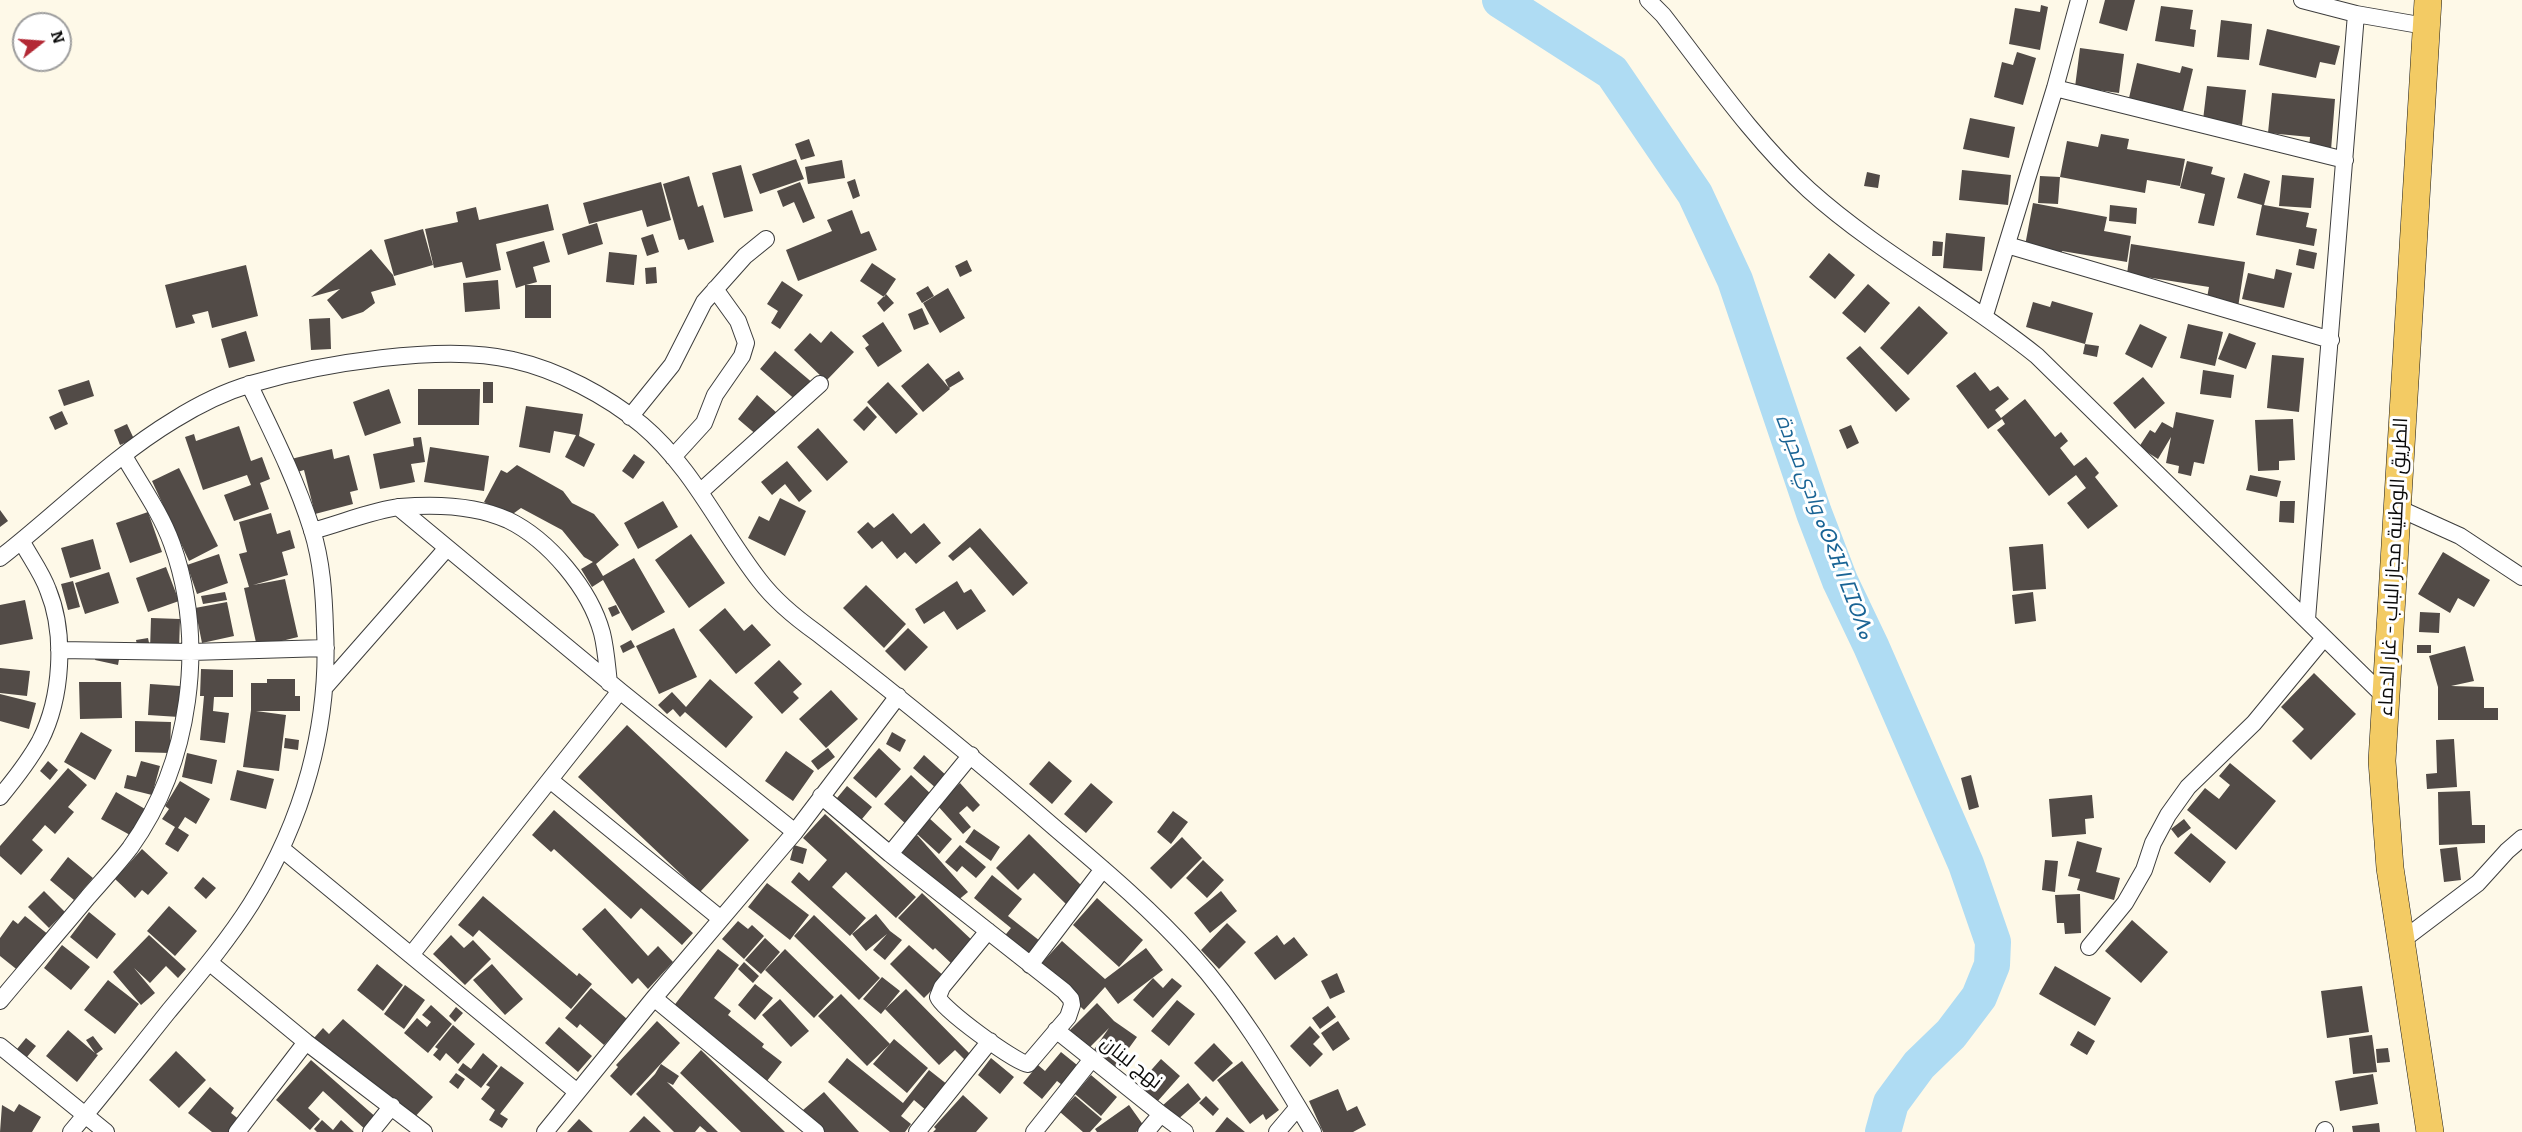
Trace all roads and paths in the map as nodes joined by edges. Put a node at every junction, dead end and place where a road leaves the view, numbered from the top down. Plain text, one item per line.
1 (1648, 0) edge
2 (2079, 0) edge
3 (2302, 0) edge
4 (2426, 13) edge
5 (2356, 14) junction
6 (2055, 88) junction
7 (2345, 160) junction
8 (765, 239) dead end
9 (2007, 245) junction
10 (715, 289) junction
11 (1985, 315) junction
12 (2331, 340) junction
13 (249, 384) junction
14 (820, 384) dead end
15 (630, 417) junction
16 (124, 456) junction
17 (673, 457) junction
18 (700, 492) junction
19 (398, 507) junction
20 (2398, 508) junction
21 (312, 531) junction
22 (22, 542) junction
23 (447, 548) junction
24 (0, 558) edge
25 (2522, 577) edge
26 (2307, 620) junction
27 (2324, 638) junction
28 (326, 648) junction
29 (60, 650) junction
30 (191, 652) junction
31 (325, 687) junction
32 (614, 687) junction
33 (898, 696) junction
34 (2386, 698) junction
35 (971, 755) junction
36 (550, 780) junction
37 (821, 796) junction
38 (0, 797) edge
39 (795, 832) junction
40 (2522, 838) edge
41 (282, 849) junction
42 (890, 854) junction
43 (1103, 869) junction
44 (721, 919) junction
45 (988, 931) junction
46 (2400, 942) junction
47 (2089, 947) dead end
48 (411, 955) junction
49 (209, 962) junction
50 (1030, 965) junction
51 (654, 998) junction
52 (0, 1001) edge
53 (1056, 1030) junction
54 (990, 1041) junction
55 (306, 1042) junction
56 (0, 1046) edge
57 (1092, 1059) junction
58 (577, 1092) junction
59 (392, 1106) junction
60 (1298, 1107) junction
61 (1161, 1114) junction
62 (85, 1115) junction
63 (71, 1132) edge
64 (105, 1132) edge
65 (237, 1132) edge
66 (371, 1132) edge
67 (424, 1132) edge
68 (545, 1132) edge
69 (816, 1132) edge
70 (917, 1132) edge
71 (1034, 1132) edge
72 (1146, 1132) edge
73 (1185, 1132) edge
74 (1277, 1132) edge
75 (1313, 1132) edge
76 (2430, 1132) edge

1 - 11 street
2 - 6 street
3 - 5 street
4 - 5 street
4 - 20 main road, الطريق الوطنية مجاز الباب - غار الدماء
5 - 7 street
6 - 7 street
6 - 9 street
7 - 12 street
8 - 10 street
9 - 11 street
9 - 12 street
10 - 15 street
10 - 17 street
11 - 26 street
12 - 26 street
13 - 15 street
13 - 16 street
13 - 21 street
14 - 18 street
15 - 17 street
16 - 22 street
16 - 30 street
17 - 18 street
18 - 33 street
19 - 21 street
19 - 23 street
19 - 32 street
20 - 25 street
20 - 34 main road, الطريق الوطنية مجاز الباب - غار الدماء
21 - 28 street
22 - 24 street
22 - 29 street
23 - 31 street
23 - 32 street
26 - 27 street
27 - 34 street
27 - 47 street
28 - 30 street
28 - 31 street
29 - 30 street
29 - 38 street
30 - 52 street
31 - 41 street
32 - 36 street
32 - 39 street
33 - 35 street
33 - 37 street
34 - 46 main road, الطريق الوطنية مجاز الباب - غار الدماء
35 - 42 street
35 - 43 street
36 - 44 street
36 - 48 street
37 - 39 street
37 - 42 street
39 - 44 street
40 - 46 street
41 - 48 street
41 - 49 street
42 - 45 street
43 - 50 street
43 - 60 street
44 - 51 street
45 - 50 street
45 - 54 street
46 - 76 main road, الطريق الوطنية مجاز الباب - غار الدماء
48 - 58 street
49 - 55 street
49 - 62 street
50 - 53 street
51 - 58 street
51 - 69 street
53 - 54 street
53 - 57 street, نهج لبنان
54 - 70 street
55 - 59 street
55 - 65 street
56 - 62 street
57 - 61 street, نهج لبنان
57 - 71 street
58 - 68 street
59 - 66 street
59 - 67 street
60 - 74 street
60 - 75 street
61 - 72 street, نهج لبنان
61 - 73 street
62 - 63 street
62 - 64 street

